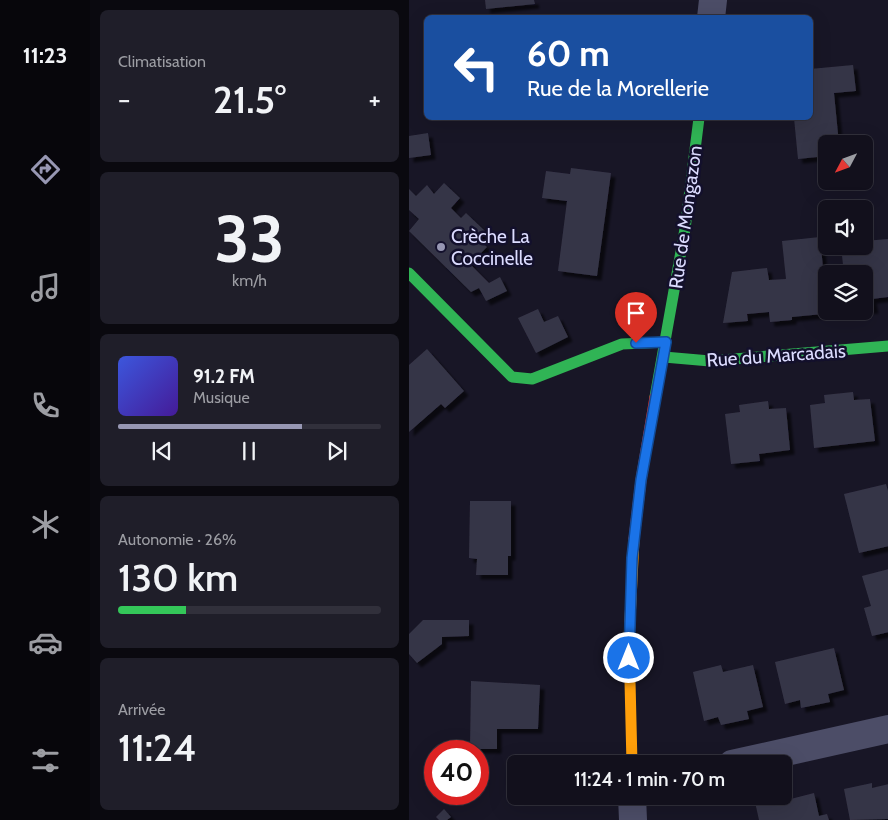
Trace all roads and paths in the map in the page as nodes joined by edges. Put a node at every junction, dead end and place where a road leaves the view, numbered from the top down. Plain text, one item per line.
1 (713, 0) edge
2 (711, 15) edge
3 (699, 120) edge
4 (409, 273) edge
5 (666, 342) junction
6 (888, 346) edge
7 (665, 357) junction
8 (888, 729) edge
9 (632, 755) edge
10 (772, 755) edge
11 (632, 805) edge
12 (633, 820) edge

1 - 2 street
3 - 5 street, Rue de Mongazon
4 - 5 street
5 - 7 street, Rue de Mongazon
6 - 7 street, Rue du Marcadais
7 - 9 street, Rue de Mongazon
8 - 10 street
11 - 12 street

